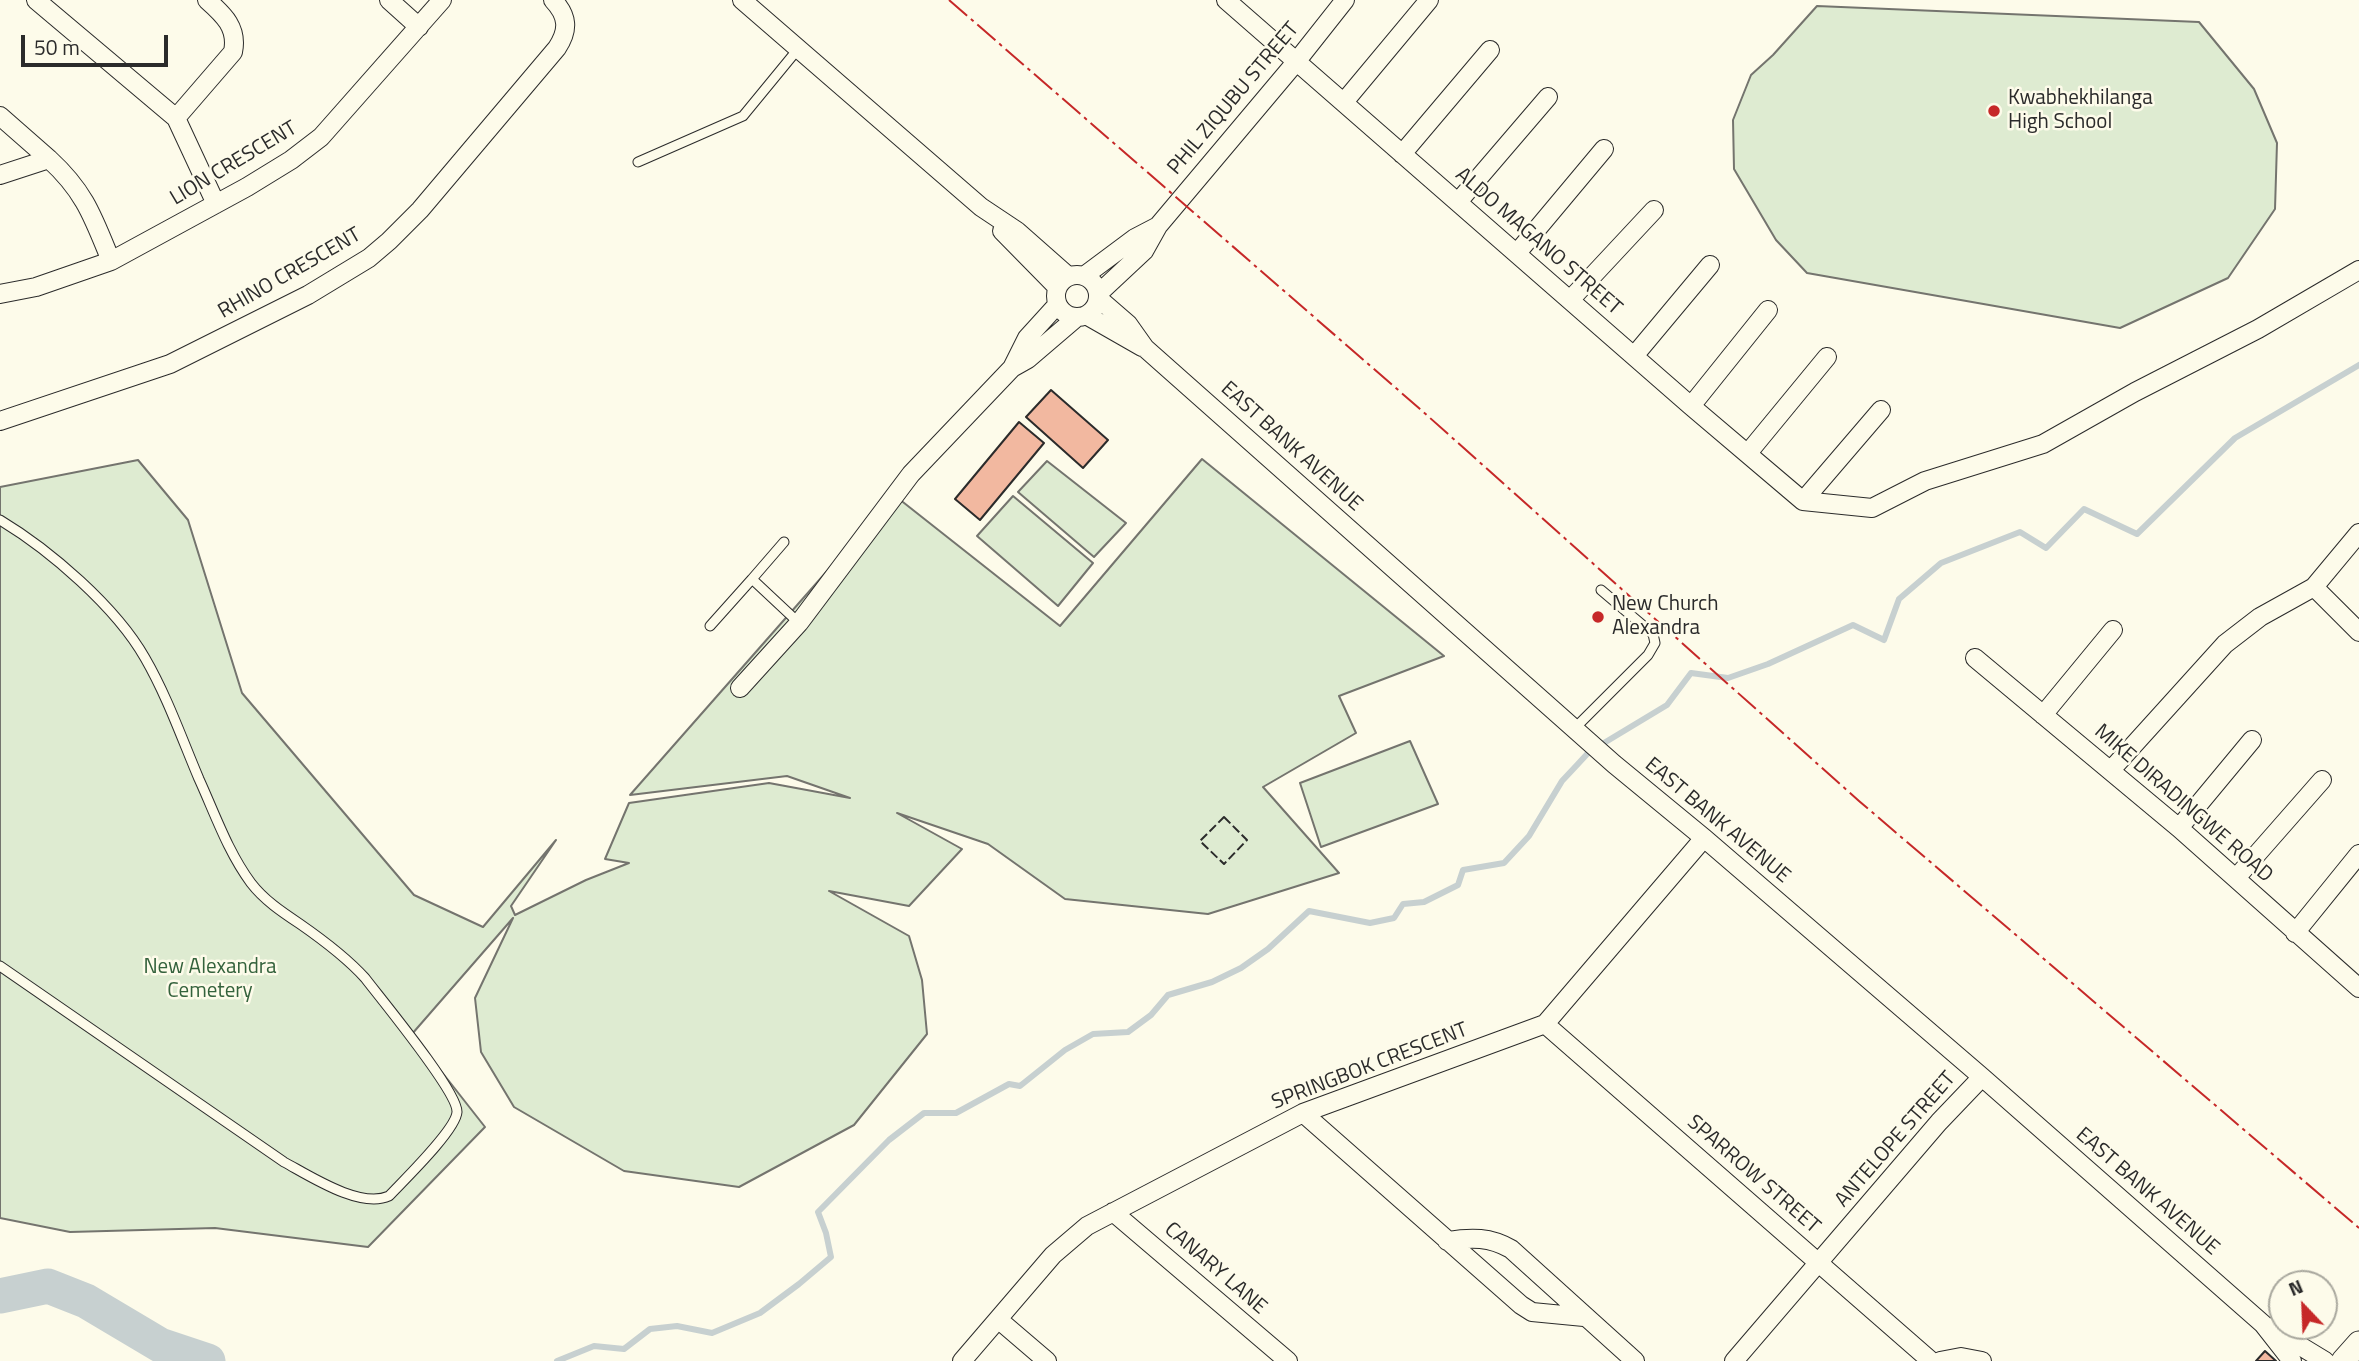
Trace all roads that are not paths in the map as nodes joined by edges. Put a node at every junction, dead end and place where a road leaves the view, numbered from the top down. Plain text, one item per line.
1 (36, 0) edge
2 (207, 0) edge
3 (389, 0) edge
4 (442, 0) edge
5 (553, 0) edge
6 (742, 0) edge
7 (1345, 0) edge
8 (1429, 0) edge
9 (1237, 4) edge
10 (419, 27) junction
11 (798, 49) junction
12 (1490, 50) dead end
13 (1296, 62) junction
14 (1548, 97) dead end
15 (1344, 102) junction
16 (0, 116) edge
17 (176, 118) junction
18 (1604, 149) dead end
19 (1402, 154) junction
20 (49, 159) junction
21 (638, 162) dead end
22 (0, 175) edge
23 (1458, 202) junction
24 (216, 204) junction
25 (1654, 209) dead end
26 (1158, 226) junction
27 (1517, 253) junction
28 (111, 261) junction
29 (1710, 265) dead end
30 (2359, 270) edge
31 (1066, 286) junction
32 (0, 294) edge
33 (1098, 296) junction
34 (1570, 300) junction
35 (1768, 310) dead end
36 (1081, 316) junction
37 (1145, 348) junction
38 (1634, 356) junction
39 (1828, 357) dead end
40 (1012, 368) junction
41 (1691, 406) junction
42 (1881, 410) dead end
43 (0, 421) edge
44 (1748, 453) junction
45 (1803, 501) junction
46 (0, 520) edge
47 (2359, 533) edge
48 (784, 542) dead end
49 (752, 579) junction
50 (2314, 587) junction
51 (1601, 590) dead end
52 (799, 623) junction
53 (710, 626) dead end
54 (2113, 630) dead end
55 (2359, 632) edge
56 (1975, 658) dead end
57 (740, 688) dead end
58 (2043, 715) junction
59 (1580, 733) junction
60 (2252, 740) dead end
61 (2111, 770) junction
62 (2322, 780) dead end
63 (2179, 828) junction
64 (1704, 838) junction
65 (2359, 854) edge
66 (2235, 878) junction
67 (2295, 933) junction
68 (0, 966) edge
69 (2356, 980) edge
70 (1545, 1024) junction
71 (1982, 1077) junction
72 (1303, 1113) junction
73 (1113, 1212) junction
74 (1447, 1241) junction
75 (1818, 1263) junction
76 (1584, 1317) junction
77 (999, 1320) junction
78 (2263, 1324) junction
79 (2359, 1343) edge
80 (962, 1361) edge
81 (1047, 1361) edge
82 (1288, 1361) edge
83 (1635, 1361) edge
84 (1734, 1361) edge
85 (1931, 1361) edge
86 (1940, 1361) edge
87 (1982, 1361) edge
88 (2291, 1361) edge
89 (2325, 1361) edge
90 (2343, 1361) edge

1 - 17 street
2 - 17 street
3 - 10 street
4 - 10 street, LION CRESCENT
5 - 43 street, RHINO CRESCENT
6 - 11 street
7 - 13 street, PHIL ZIQUBU STREET
8 - 15 street
9 - 13 street, ALDO MAGANO STREET
10 - 24 street, LION CRESCENT
11 - 21 lane
11 - 31 street
12 - 19 street
13 - 15 street, ALDO MAGANO STREET
13 - 26 street, PHIL ZIQUBU STREET
14 - 23 street
15 - 19 street, ALDO MAGANO STREET
16 - 20 street
17 - 24 street
18 - 27 street
19 - 23 street, ALDO MAGANO STREET
20 - 22 street
20 - 28 street
23 - 27 street, ALDO MAGANO STREET
24 - 28 street, LION CRESCENT
25 - 34 street
26 - 31 street, PHIL ZIQUBU STREET
26 - 33 street, PHIL ZIQUBU STREET
27 - 34 street, ALDO MAGANO STREET
28 - 32 street, LION CRESCENT
29 - 38 street
30 - 45 street
31 - 33 street, EAST BANK AVENUE
31 - 36 street, EAST BANK AVENUE
31 - 40 street, PHIL ZIQUBU STREET
33 - 36 street, PHIL ZIQUBU STREET
33 - 37 street, EAST BANK AVENUE
34 - 38 street, ALDO MAGANO STREET
35 - 41 street
36 - 37 street, EAST BANK AVENUE
36 - 40 street, PHIL ZIQUBU STREET
37 - 59 street, EAST BANK AVENUE
38 - 41 street, ALDO MAGANO STREET
39 - 44 street
40 - 52 street
41 - 44 street, ALDO MAGANO STREET
42 - 45 street
44 - 45 street, ALDO MAGANO STREET
46 - 68 lane
47 - 50 street
48 - 49 lane
49 - 52 lane
49 - 53 lane
50 - 55 street
50 - 61 street
51 - 59 lane
52 - 57 street
54 - 58 street
56 - 58 street, MIKE DIRADINGWE ROAD
58 - 61 street, MIKE DIRADINGWE ROAD
59 - 64 street, EAST BANK AVENUE
60 - 63 street
61 - 63 street, MIKE DIRADINGWE ROAD
62 - 66 street
63 - 66 street, MIKE DIRADINGWE ROAD
64 - 70 street, SPRINGBOK CRESCENT
64 - 71 street, EAST BANK AVENUE
65 - 67 street
66 - 67 street, MIKE DIRADINGWE ROAD
67 - 69 street, MIKE DIRADINGWE ROAD
70 - 72 street, SPRINGBOK CRESCENT
70 - 75 street, SPARROW STREET
71 - 75 street, ANTELOPE STREET
71 - 78 street, EAST BANK AVENUE
72 - 73 street, SPRINGBOK CRESCENT
72 - 74 street
73 - 77 street, SPRINGBOK CRESCENT
73 - 82 street, CANARY LANE
74 - 76 street
74 - 76 street
75 - 84 street, ANTELOPE STREET
75 - 85 street, SPARROW STREET
76 - 83 street
77 - 80 street, SPRINGBOK CRESCENT
77 - 81 street
78 - 88 street, EAST BANK AVENUE
78 - 89 street, EAST BANK AVENUE
79 - 90 street
86 - 87 street

